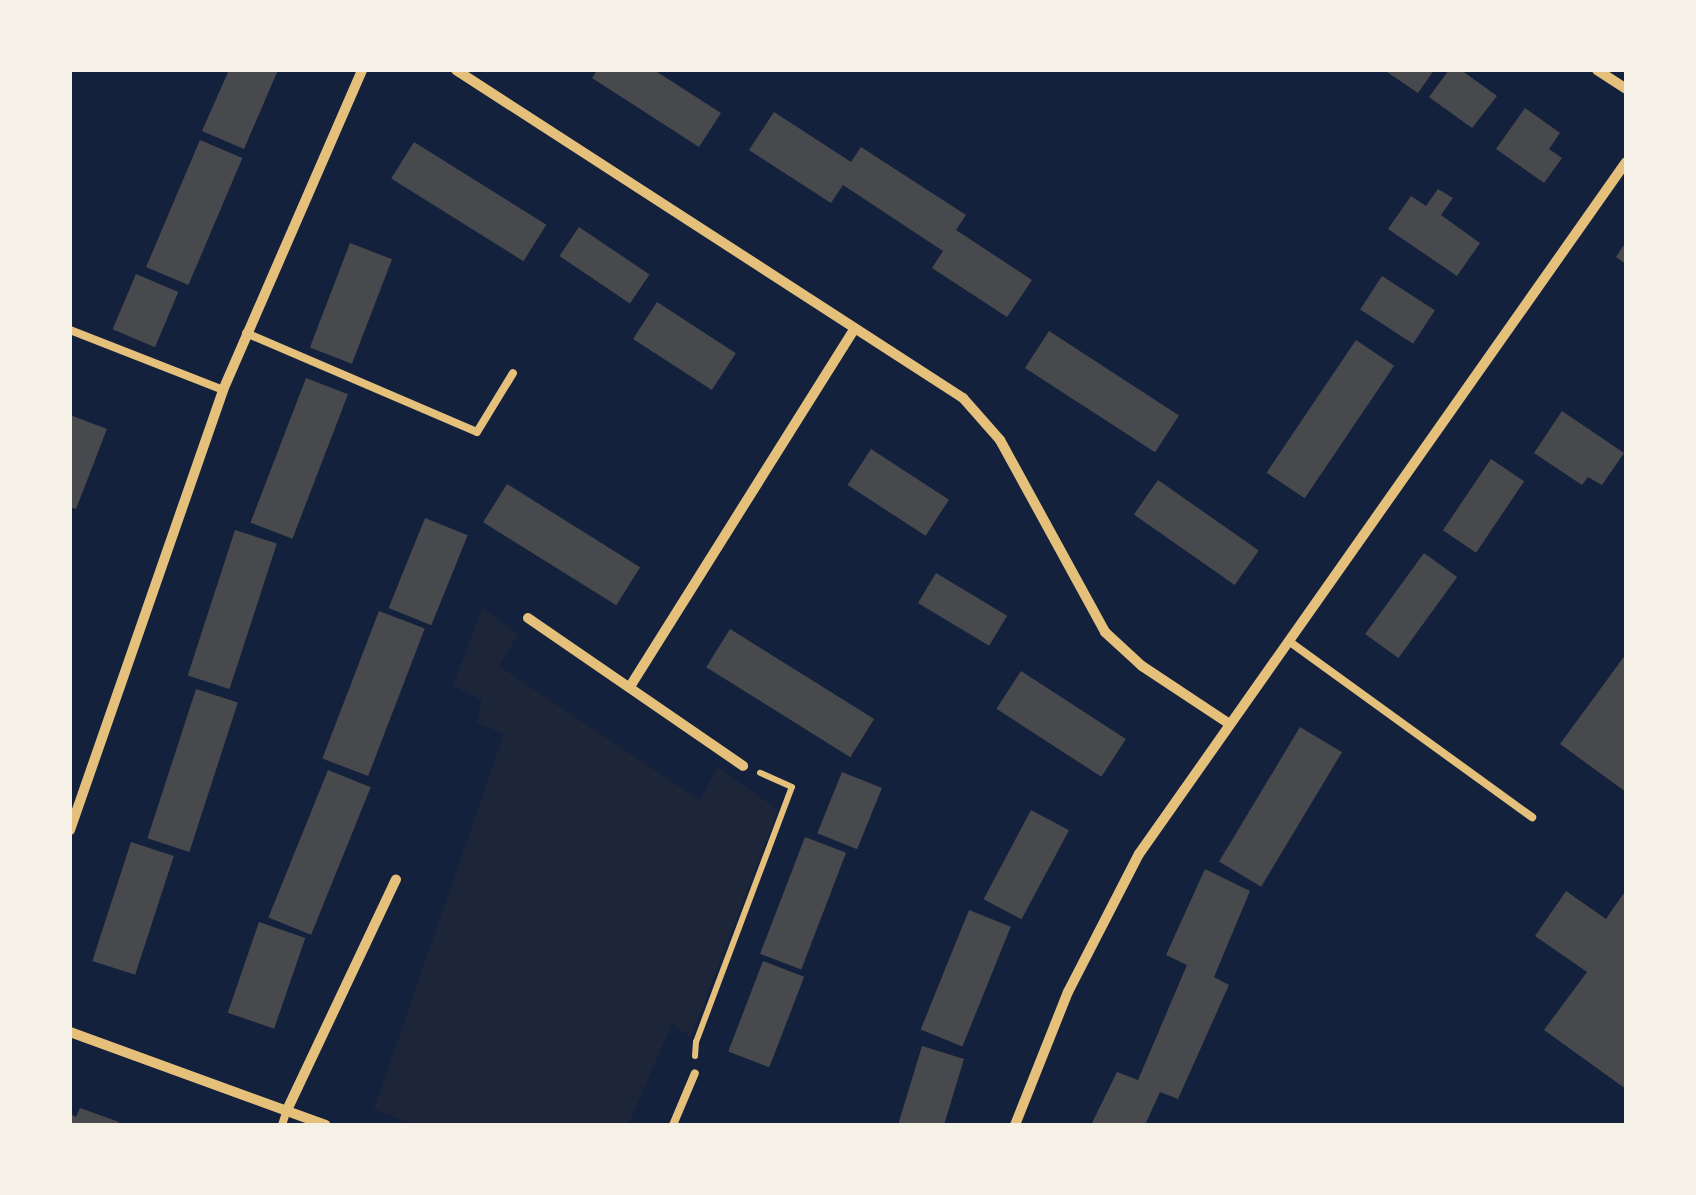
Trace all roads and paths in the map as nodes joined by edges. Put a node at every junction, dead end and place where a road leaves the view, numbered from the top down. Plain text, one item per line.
1 (362, 70) edge
2 (456, 70) edge
3 (1597, 70) edge
4 (1626, 89) edge
5 (1626, 162) edge
6 (70, 330) edge
7 (854, 330) junction
8 (245, 333) junction
9 (513, 373) dead end
10 (222, 390) junction
11 (528, 618) dead end
12 (1290, 642) junction
13 (630, 685) junction
14 (1228, 723) junction
15 (743, 766) joint
16 (1532, 817) dead end
17 (70, 830) edge
18 (396, 880) dead end
19 (70, 1032) edge
20 (694, 1072) joint
21 (287, 1110) junction
22 (282, 1125) edge
23 (326, 1125) edge
24 (673, 1125) edge
25 (1015, 1125) edge

1 - 8 street
2 - 7 street
3 - 4 street
5 - 12 street
6 - 10 lane
7 - 13 street
7 - 14 street
8 - 9 lane
8 - 10 street
10 - 17 street
11 - 13 street
12 - 14 street
12 - 16 lane
13 - 15 street
14 - 25 street
15 - 20 path
18 - 21 street
19 - 21 street
20 - 24 lane
21 - 22 lane
21 - 23 street

